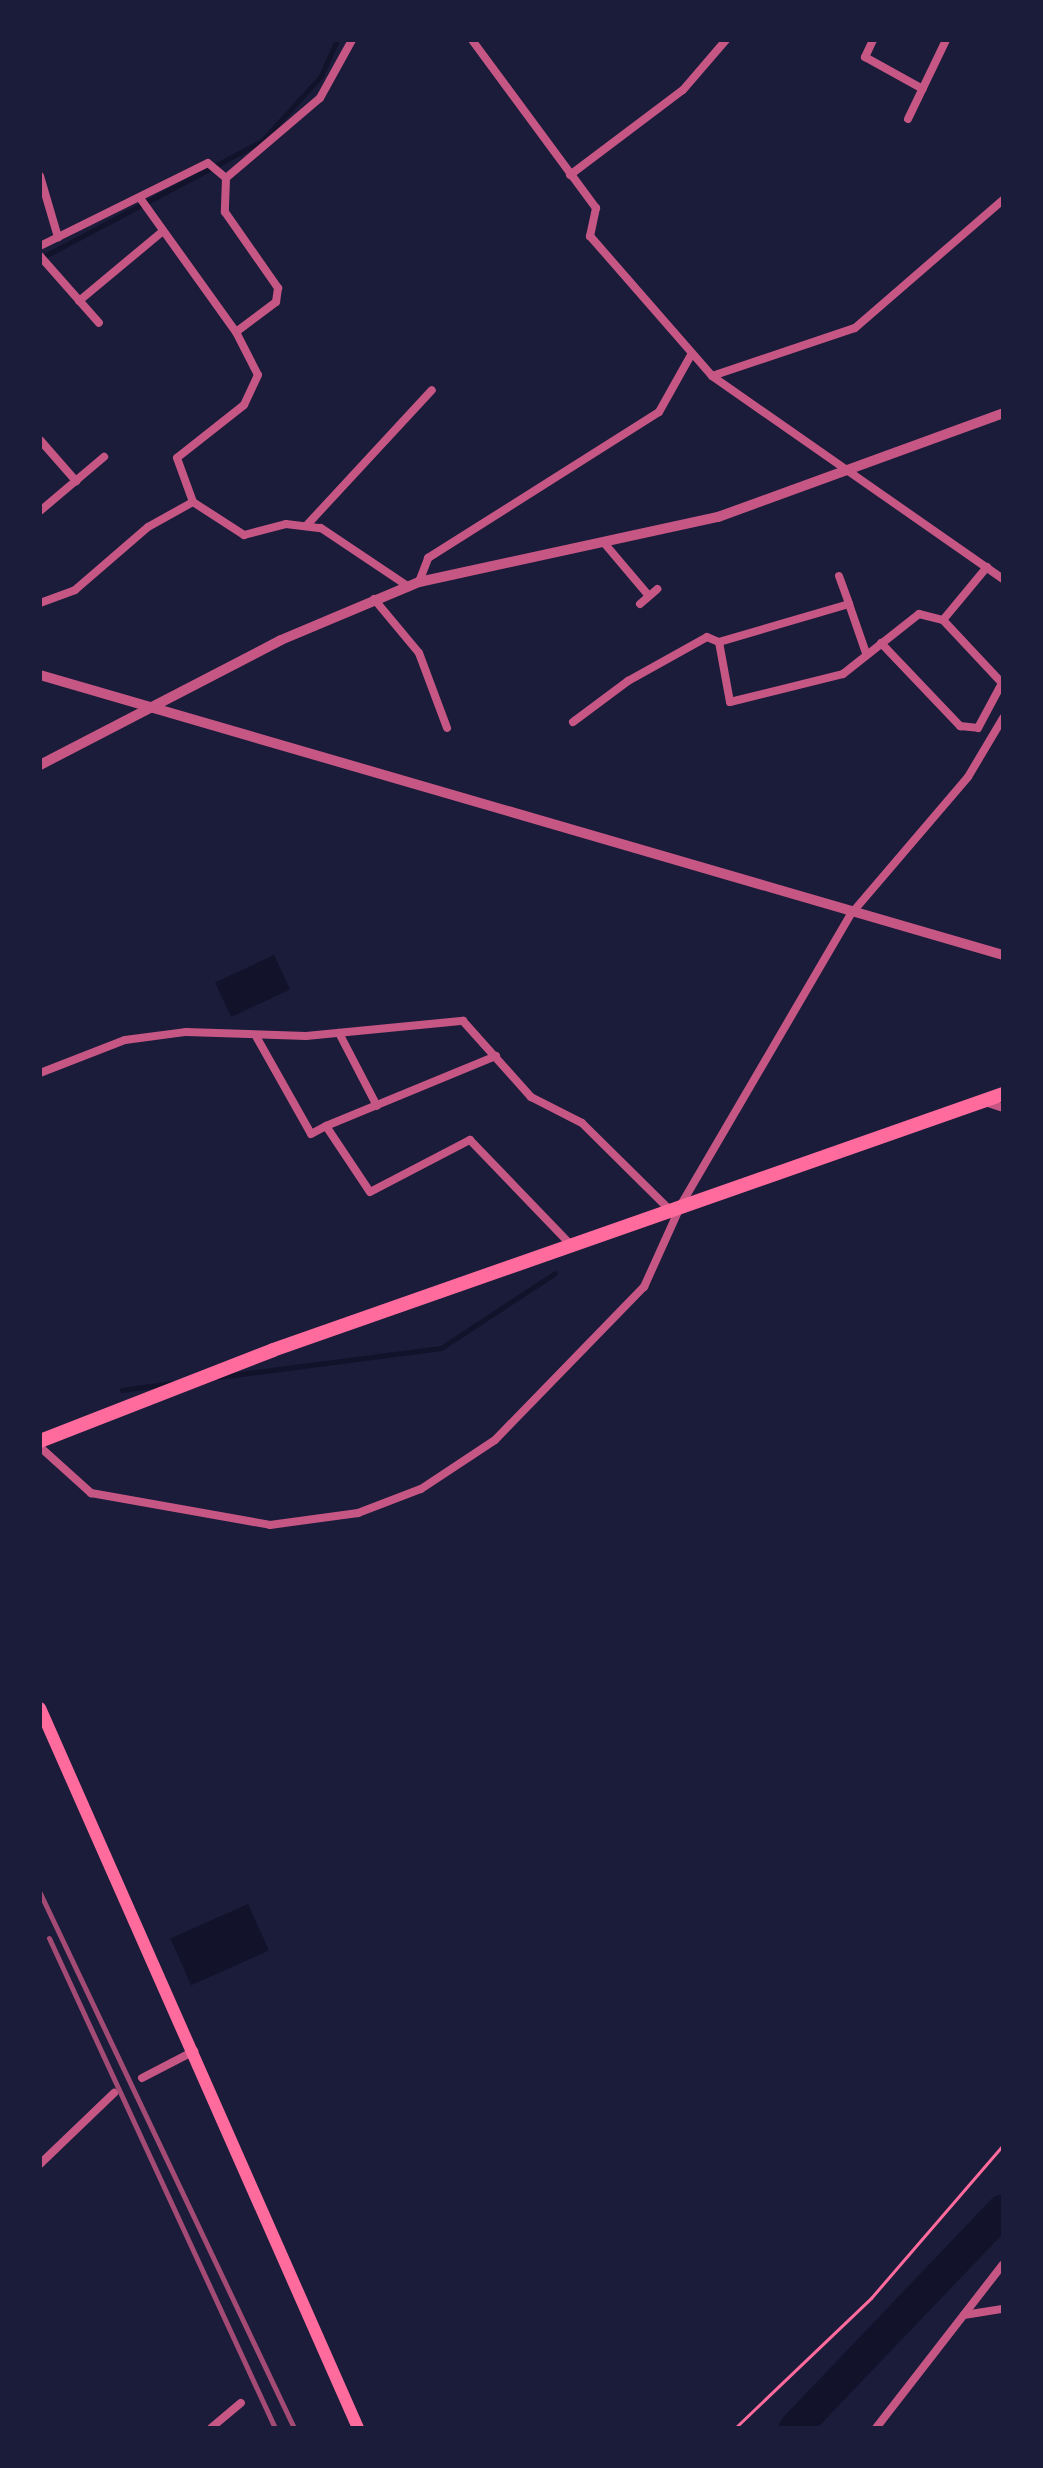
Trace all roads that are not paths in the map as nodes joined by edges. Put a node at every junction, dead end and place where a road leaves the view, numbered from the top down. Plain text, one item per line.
1 (352, 40) edge
2 (472, 40) edge
3 (726, 40) edge
4 (873, 40) edge
5 (946, 40) edge
6 (923, 89) junction
7 (908, 119) dead end
8 (219, 172) junction
9 (570, 175) junction
10 (40, 176) edge
11 (1003, 200) edge
12 (144, 204) junction
13 (163, 231) junction
14 (58, 237) junction
15 (40, 246) edge
16 (40, 256) edge
17 (79, 301) junction
18 (99, 323) dead end
19 (236, 332) junction
20 (691, 355) junction
21 (712, 376) junction
22 (432, 390) dead end
23 (1003, 413) edge
24 (40, 440) edge
25 (104, 457) dead end
26 (846, 473) junction
27 (76, 481) junction
28 (193, 502) junction
29 (40, 511) edge
30 (306, 526) junction
31 (605, 544) junction
32 (987, 567) junction
33 (839, 576) dead end
34 (1003, 579) edge
35 (414, 584) junction
36 (657, 589) dead end
37 (649, 596) junction
38 (374, 599) junction
39 (40, 603) edge
40 (640, 604) dead end
41 (849, 604) junction
42 (943, 620) junction
43 (719, 642) junction
44 (881, 643) junction
45 (866, 653) junction
46 (40, 675) edge
47 (147, 707) junction
48 (1003, 718) edge
49 (573, 722) dead end
50 (447, 728) dead end
51 (40, 765) edge
52 (851, 914) junction
53 (1003, 955) edge
54 (339, 1033) junction
55 (257, 1038) dead end
56 (496, 1056) junction
57 (40, 1073) edge
58 (1003, 1094) edge
59 (982, 1101) junction
60 (377, 1106) junction
61 (1003, 1108) edge
62 (326, 1126) junction
63 (675, 1206) junction
64 (576, 1243) junction
65 (40, 1441) edge
66 (40, 1447) edge
67 (40, 1708) edge
68 (194, 2051) junction
69 (142, 2078) dead end
70 (114, 2093) dead end
71 (40, 2164) edge
72 (1003, 2264) edge
73 (1003, 2309) edge
74 (964, 2315) junction
75 (241, 2403) dead end
76 (211, 2428) edge
77 (358, 2428) edge
78 (876, 2428) edge

1 - 8 street
2 - 9 street
3 - 9 street
4 - 6 street
5 - 6 street
6 - 7 street
8 - 12 street
8 - 19 street
9 - 20 street
10 - 14 street
11 - 21 street
12 - 13 street
12 - 14 street
13 - 17 street
13 - 19 street
14 - 15 street
16 - 17 street
17 - 18 street
19 - 28 street
20 - 21 street
20 - 35 street
21 - 26 street
22 - 30 street
23 - 26 street
24 - 27 street
25 - 27 street
26 - 31 street
26 - 32 street
27 - 29 street
28 - 30 street
28 - 39 street
30 - 35 street
31 - 35 street
31 - 37 street
32 - 34 street
32 - 42 street
33 - 41 street
35 - 38 street
36 - 37 street
37 - 40 street
38 - 47 street
38 - 50 street
41 - 43 street
41 - 45 street
42 - 44 street
42 - 44 street
43 - 45 street
43 - 49 street
44 - 45 street
46 - 47 street
47 - 51 street
47 - 52 street
48 - 52 street
52 - 53 street
52 - 63 street
54 - 56 street
54 - 57 street
54 - 60 street
55 - 62 street
56 - 60 street
56 - 63 street
58 - 59 highway
59 - 61 street
59 - 63 highway
60 - 62 street
62 - 64 street
63 - 64 highway
63 - 66 street
64 - 65 highway
67 - 68 main road
68 - 69 street
68 - 77 main road
70 - 71 street
72 - 74 street
73 - 74 street
74 - 78 street
75 - 76 street

